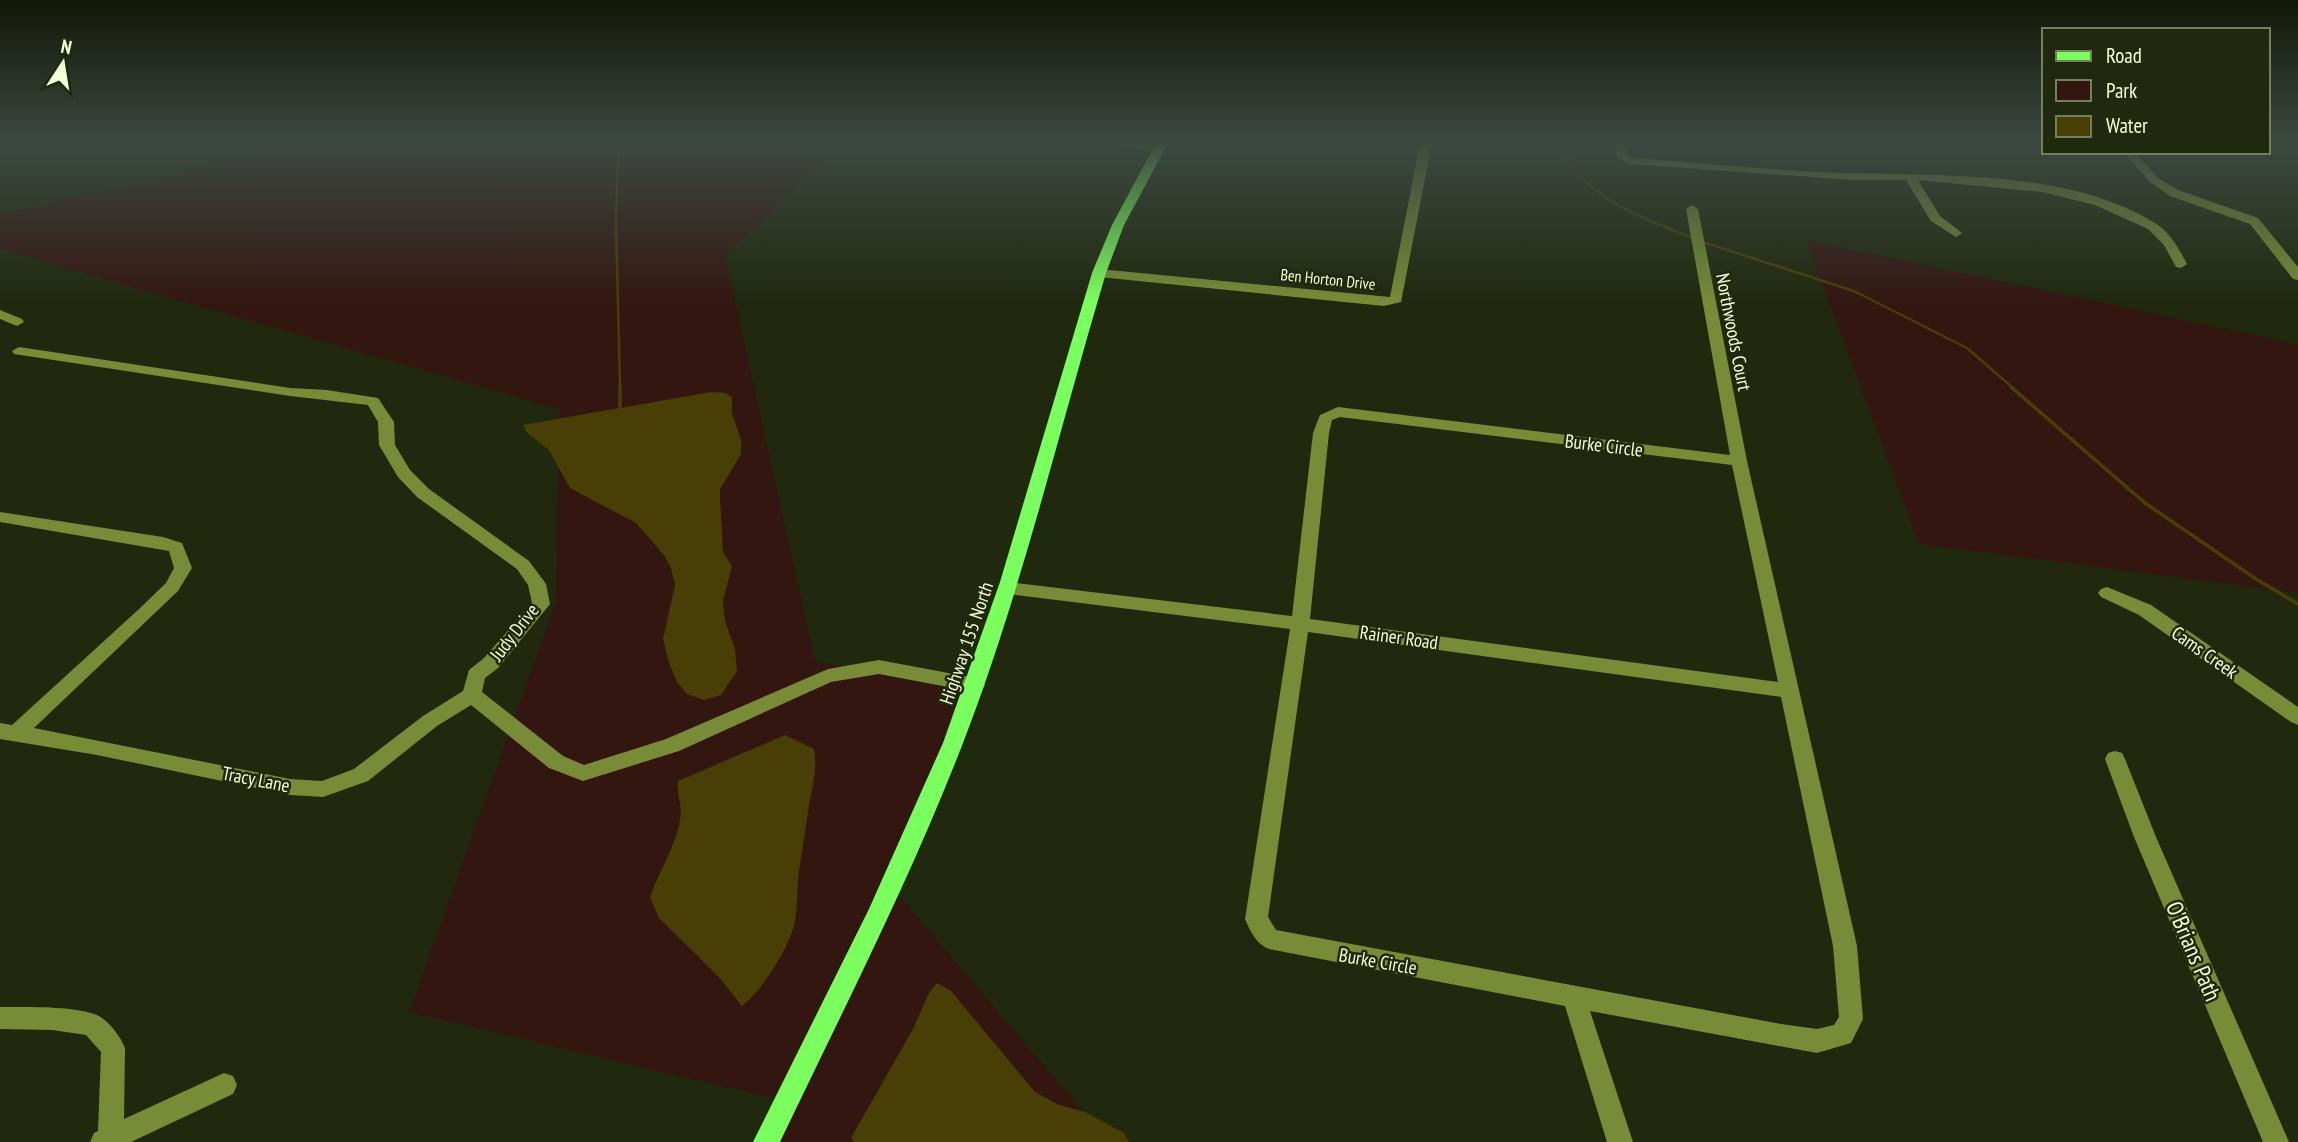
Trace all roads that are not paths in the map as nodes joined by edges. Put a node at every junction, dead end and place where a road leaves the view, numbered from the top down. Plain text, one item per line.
1 (1133, 196) edge
2 (1416, 196) edge
3 (1922, 196) edge
4 (2080, 196) edge
5 (2183, 196) edge
6 (1692, 209) dead end
7 (1956, 233) dead end
8 (2181, 264) dead end
9 (1099, 273) junction
10 (2298, 276) edge
11 (0, 314) edge
12 (17, 322) dead end
13 (19, 351) dead end
14 (1739, 461) junction
15 (0, 517) edge
16 (1007, 589) junction
17 (2107, 593) dead end
18 (1300, 624) junction
19 (975, 685) junction
20 (1791, 691) junction
21 (472, 695) junction
22 (2298, 718) edge
23 (8, 732) edge
24 (2115, 759) dead end
25 (1573, 995) junction
26 (0, 1018) edge
27 (224, 1085) dead end
28 (106, 1140) edge
29 (766, 1142) edge
30 (1620, 1142) edge
31 (2276, 1142) edge

1 - 9 main road, Highway 155 North
2 - 9 street, Ben Horton Drive
3 - 7 street
4 - 8 street
5 - 10 street
6 - 14 street, Northwoods Court
9 - 16 main road, Highway 155 North
11 - 12 street
13 - 21 street, Judy Drive
14 - 18 street, Burke Circle
14 - 20 street, Burke Circle
15 - 23 street, Tracy Lane
16 - 18 street, Rainer Road
16 - 19 main road, Highway 155 North
17 - 22 street, Cams Creek
18 - 20 street, Rainer Road
18 - 25 street, Burke Circle
19 - 21 street
19 - 29 main road, Highway 155 North
20 - 25 street, Burke Circle
21 - 23 street, Tracy Lane
24 - 31 street, O'Brians Path
25 - 30 street
26 - 28 street
27 - 28 street

